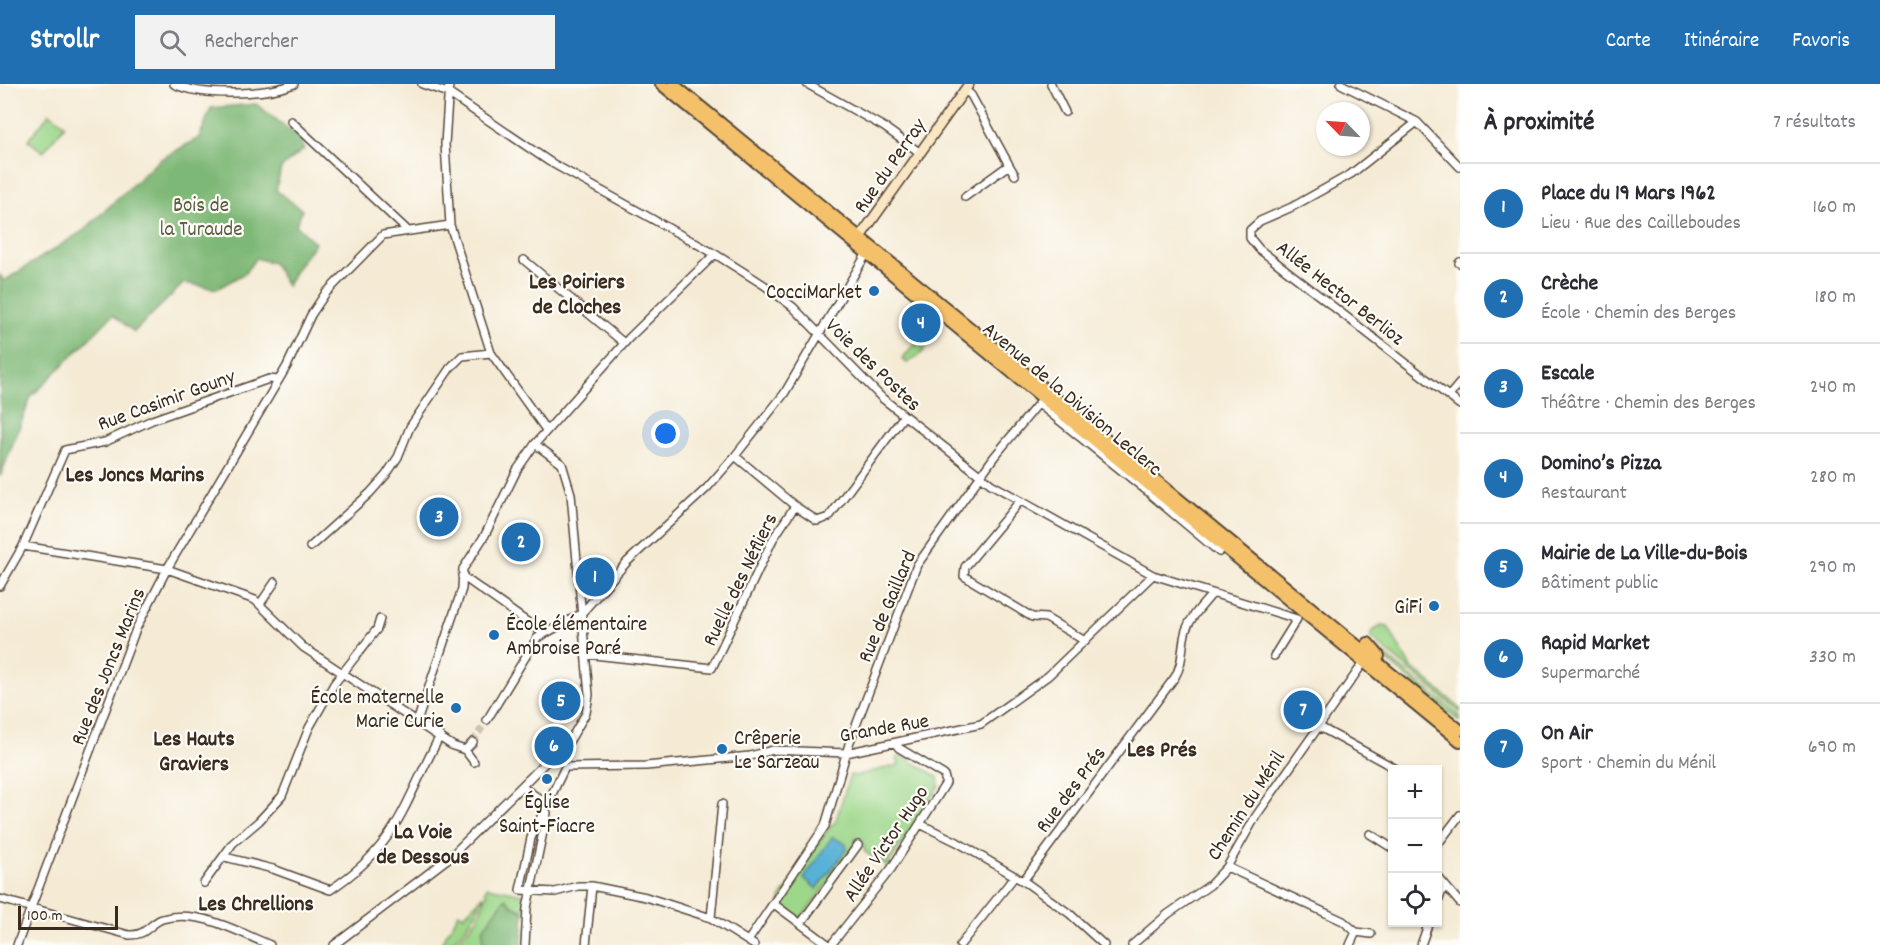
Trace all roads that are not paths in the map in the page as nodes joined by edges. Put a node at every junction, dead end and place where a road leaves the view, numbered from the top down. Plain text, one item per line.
1 (174, 84) edge
2 (294, 84) edge
3 (422, 84) edge
4 (449, 84) edge
5 (661, 84) edge
6 (673, 84) edge
7 (807, 84) edge
8 (1051, 84) edge
9 (1341, 84) edge
10 (967, 87) edge
11 (448, 93) junction
12 (1065, 112) dead end
13 (291, 121) dead end
14 (1417, 122) junction
15 (920, 152) junction
16 (1010, 165) junction
17 (1460, 167) edge
18 (1015, 175) dead end
19 (965, 197) dead end
20 (450, 225) junction
21 (406, 229) junction
22 (860, 237) junction
23 (715, 254) junction
24 (867, 254) junction
25 (524, 260) dead end
26 (819, 336) junction
27 (624, 343) junction
28 (491, 353) junction
29 (278, 380) junction
30 (1460, 383) edge
31 (1449, 396) junction
32 (1041, 401) junction
33 (1460, 405) edge
34 (903, 417) junction
35 (546, 430) junction
36 (535, 444) junction
37 (735, 456) junction
38 (980, 477) junction
39 (1147, 491) junction
40 (1163, 499) junction
41 (1020, 501) junction
42 (795, 506) junction
43 (23, 546) junction
44 (310, 547) dead end
45 (1223, 548) junction
46 (167, 569) junction
47 (1153, 575) junction
48 (462, 576) junction
49 (275, 582) dead end
50 (0, 586) edge
51 (1212, 594) junction
52 (580, 601) junction
53 (260, 604) junction
54 (590, 604) junction
55 (581, 614) junction
56 (380, 618) dead end
57 (1297, 619) junction
58 (1313, 620) junction
59 (543, 633) junction
60 (1085, 641) junction
61 (1368, 643) dead end
62 (585, 654) junction
63 (1274, 656) dead end
64 (1364, 662) junction
65 (342, 673) junction
66 (1393, 681) junction
67 (487, 720) tunnel mouth
68 (417, 722) junction
69 (1318, 726) junction
70 (1460, 730) edge
71 (440, 736) junction
72 (473, 742) tunnel mouth
73 (895, 743) junction
74 (1460, 744) edge
75 (465, 750) junction
76 (846, 753) junction
77 (559, 759) junction
78 (474, 762) dead end
79 (1389, 765) edge
80 (566, 767) junction
81 (522, 787) junction
82 (722, 804) dead end
83 (549, 805) junction
84 (1460, 815) edge
85 (920, 824) junction
86 (1370, 834) dead end
87 (1442, 838) edge
88 (858, 845) dead end
89 (1388, 845) edge
90 (225, 857) junction
91 (1227, 867) junction
92 (1015, 876) junction
93 (1023, 881) junction
94 (204, 883) dead end
95 (1442, 883) edge
96 (1444, 885) junction
97 (592, 886) junction
98 (1442, 890) edge
99 (531, 892) junction
100 (0, 899) edge
101 (1460, 903) edge
102 (774, 904) junction
103 (30, 909) junction
104 (711, 918) junction
105 (801, 923) junction
106 (1428, 927) edge
107 (1356, 932) junction
108 (1371, 934) dead end
109 (749, 941) edge
110 (964, 944) edge
111 (17, 945) edge
112 (270, 945) edge
113 (334, 945) edge
114 (525, 945) edge
115 (586, 945) edge
116 (739, 945) edge
117 (830, 945) edge
118 (1104, 945) edge
119 (1131, 945) edge
120 (1350, 945) edge
121 (1420, 945) edge

1 - 2 street
3 - 11 street, Voie des Postes
4 - 11 street
5 - 24 main road, Avenue de la Division Leclerc
6 - 22 main road, Avenue de la Division Leclerc
7 - 15 street
8 - 12 street
9 - 14 street
10 - 15 street, Rue du Perray
10 - 16 street
11 - 20 street
11 - 23 street, Voie des Postes
13 - 21 street
14 - 17 street
14 - 31 street, Allée Hector Berlioz
15 - 22 street, Rue du Perray
16 - 18 street
16 - 19 street
20 - 21 street, Rue des Joncs Marins
20 - 28 street
21 - 29 street, Rue des Joncs Marins
22 - 24 street
22 - 66 main road, Avenue de la Division Leclerc
23 - 26 street, Voie des Postes
23 - 27 street
24 - 26 street
24 - 32 main road, Avenue de la Division Leclerc
25 - 27 street
26 - 34 street, Voie des Postes
26 - 37 street
27 - 35 street
28 - 35 street
28 - 44 street
29 - 43 street, Rue Casimir Gouny
29 - 46 street, Rue des Joncs Marins
30 - 31 street
31 - 33 street, Allée Hector Berlioz
32 - 38 street, Rue de Gaillard
32 - 39 street
32 - 40 main road, Avenue de la Division Leclerc
34 - 38 street, Voie des Postes
34 - 42 street, Ruelle des Néfliers
35 - 36 street
36 - 48 street
36 - 52 street
37 - 42 street
37 - 54 street
38 - 41 street, Voie des Postes
38 - 76 street, Rue de Gaillard
39 - 40 street
39 - 45 street
40 - 45 main road, Avenue de la Division Leclerc
41 - 47 street, Voie des Postes
41 - 60 street
42 - 62 street, Ruelle des Néfliers
43 - 46 street
43 - 50 street
45 - 58 main road, Avenue de la Division Leclerc
46 - 53 street
46 - 103 street, Rue des Joncs Marins
47 - 51 street, Voie des Postes
47 - 60 street, Grande Rue
48 - 59 street
48 - 68 street
49 - 53 street
51 - 57 street, Voie des Postes
51 - 93 street, Rue des Prés
52 - 54 street
52 - 55 street
53 - 65 street
54 - 55 street
55 - 59 street
55 - 62 street
56 - 65 street
57 - 58 street, Voie des Postes
57 - 63 street
58 - 64 main road, Avenue de la Division Leclerc
59 - 67 street
60 - 73 street, Grande Rue
61 - 66 main road
62 - 77 street
64 - 66 main road, Avenue de la Division Leclerc
64 - 69 street, Chemin du Ménil
65 - 68 street
65 - 90 street
66 - 70 main road, Avenue de la Division Leclerc
66 - 74 main road
68 - 71 street
69 - 79 street
69 - 91 street, Chemin du Ménil
71 - 75 street
71 - 90 street
72 - 75 street
73 - 76 street, Grande Rue
73 - 85 street, Allée Victor Hugo
75 - 78 street
76 - 80 street, Grande Rue
76 - 102 street, Rue de Gaillard
77 - 80 street
77 - 81 street
80 - 83 street
81 - 83 street
81 - 113 street
82 - 104 street
83 - 99 street
83 - 99 street
84 - 87 street
85 - 92 street
85 - 117 street, Allée Victor Hugo
86 - 89 street
88 - 105 street
90 - 94 street
91 - 107 street
91 - 119 street, Chemin du Ménil
92 - 93 street
92 - 110 street
93 - 118 street
95 - 96 street
96 - 98 street
96 - 101 street
97 - 99 street
97 - 104 street
97 - 115 street
99 - 114 street
100 - 103 street
102 - 105 street
102 - 109 street, Rue de Gaillard
103 - 111 street, Rue des Joncs Marins
103 - 112 street
104 - 109 street
105 - 117 street
106 - 121 street
107 - 108 street
107 - 120 street
109 - 116 street, Rue de Gaillard

